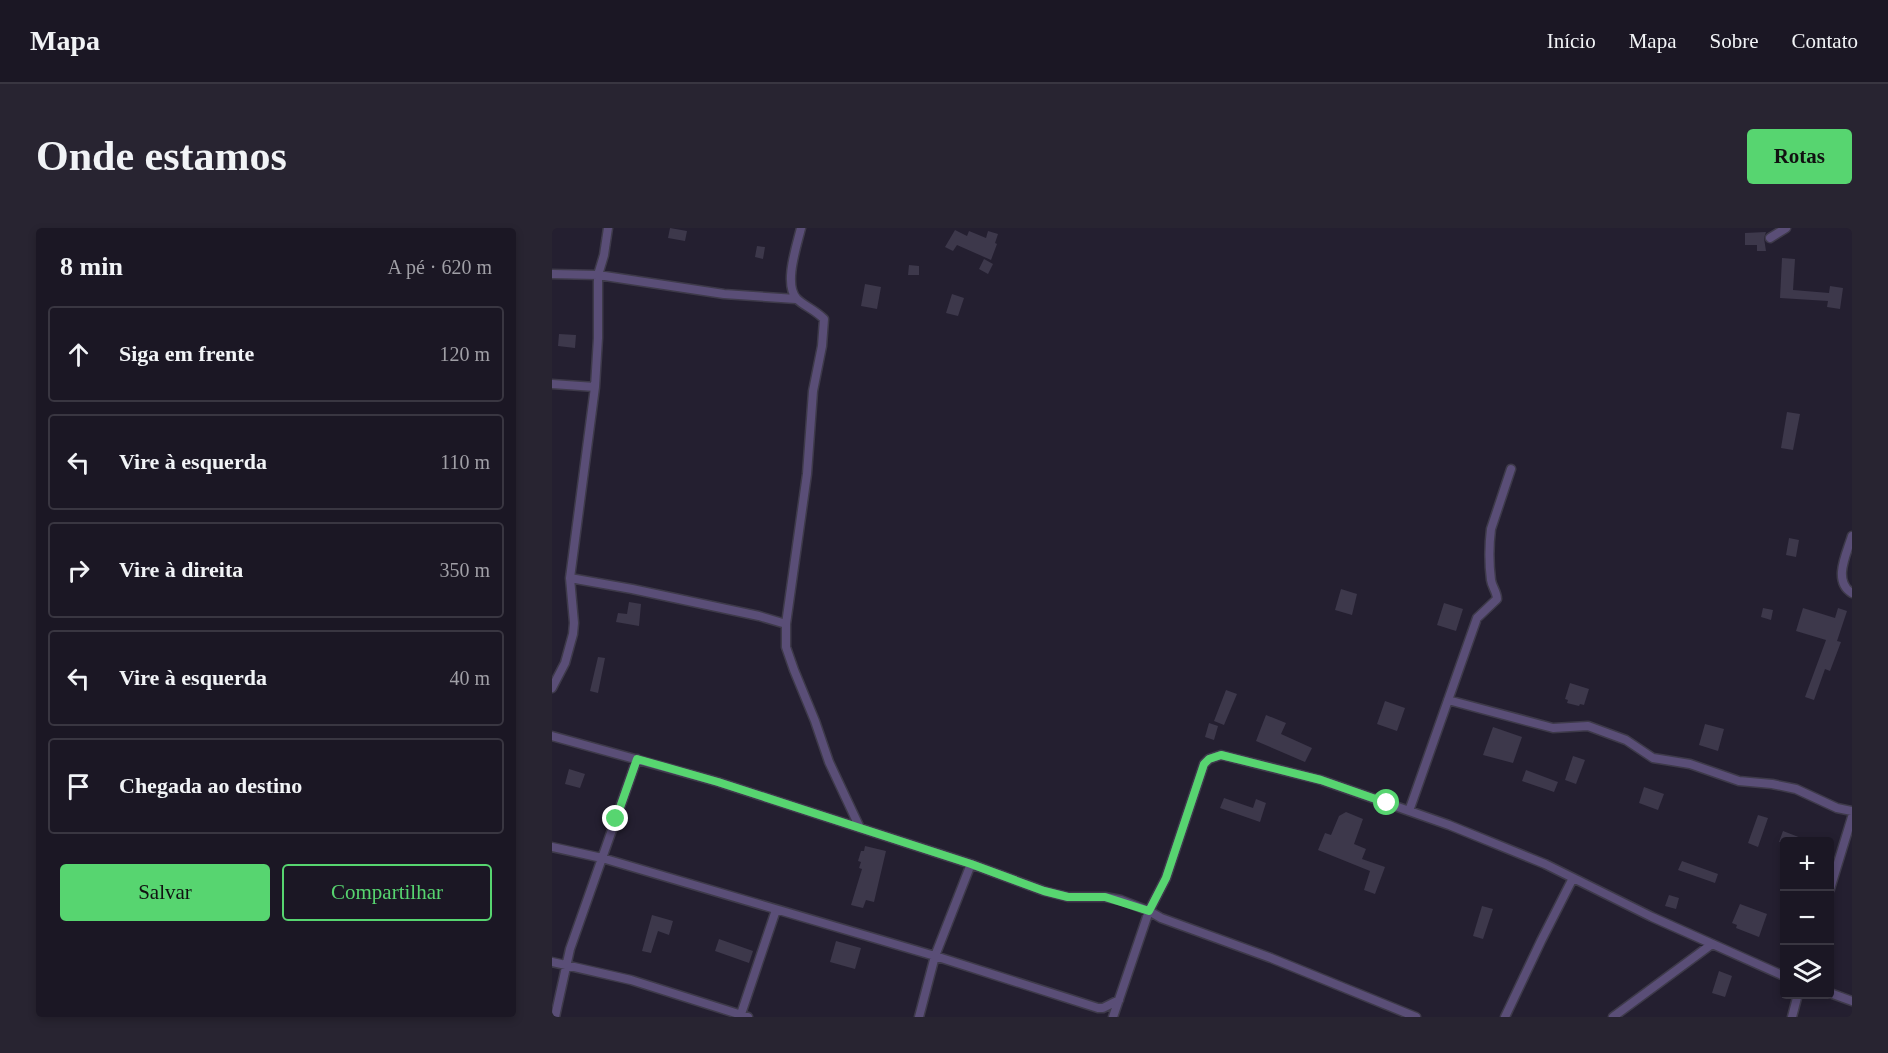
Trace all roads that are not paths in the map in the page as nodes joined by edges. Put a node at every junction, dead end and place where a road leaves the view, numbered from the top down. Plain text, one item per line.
1 (608, 228) edge
2 (801, 228) edge
3 (1786, 228) edge
4 (1770, 238) dead end
5 (552, 274) edge
6 (598, 275) junction
7 (796, 299) junction
8 (552, 384) edge
9 (595, 387) junction
10 (1511, 469) dead end
11 (1852, 536) edge
12 (570, 578) junction
13 (1852, 593) edge
14 (786, 624) junction
15 (552, 687) edge
16 (1448, 700) junction
17 (552, 735) edge
18 (637, 759) junction
19 (1409, 811) junction
20 (1852, 811) edge
21 (1852, 817) edge
22 (860, 828) junction
23 (552, 847) edge
24 (1852, 854) edge
25 (1840, 856) junction
26 (602, 858) junction
27 (971, 864) junction
28 (1834, 876) edge
29 (1573, 878) junction
30 (776, 910) junction
31 (1149, 911) junction
32 (1712, 944) junction
33 (935, 956) junction
34 (552, 962) edge
35 (566, 966) junction
36 (1780, 974) edge
37 (1834, 994) edge
38 (1797, 999) edge
39 (1119, 1000) junction
40 (1852, 1001) edge
41 (743, 1016) edge
42 (555, 1017) edge
43 (919, 1017) edge
44 (1113, 1017) edge
45 (1416, 1017) edge
46 (1505, 1017) edge
47 (1613, 1017) edge
48 (1792, 1017) edge

1 - 6 street
2 - 7 street
3 - 4 street
5 - 6 street
6 - 7 street
6 - 9 street
7 - 14 street
8 - 9 street
9 - 12 street
10 - 16 street
11 - 13 street
12 - 14 street
12 - 15 street
14 - 22 street
16 - 19 street
16 - 20 street
17 - 18 street
18 - 22 street
18 - 26 street
19 - 29 street
19 - 31 street
21 - 25 street
22 - 27 street
23 - 26 street
24 - 25 street
25 - 28 street
26 - 30 street
26 - 35 street
27 - 31 street
27 - 33 street
29 - 32 street
29 - 46 street
30 - 33 street
30 - 41 street
31 - 39 street
31 - 45 street
32 - 36 street
32 - 47 street
33 - 39 street
33 - 43 street
34 - 35 street
35 - 41 street
35 - 42 street
37 - 40 street
38 - 48 street
39 - 44 street

